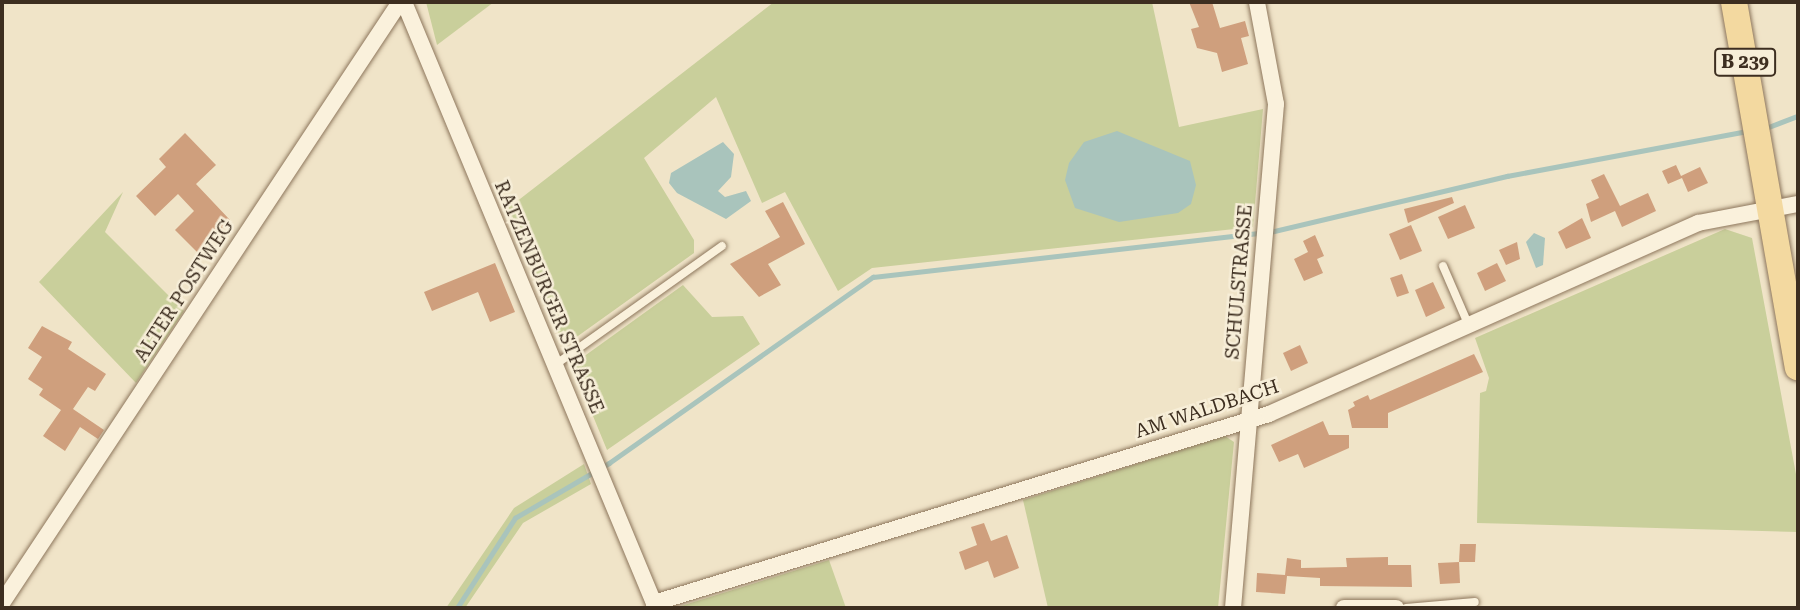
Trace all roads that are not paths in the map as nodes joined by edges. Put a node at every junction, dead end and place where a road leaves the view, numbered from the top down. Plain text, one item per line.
1 (402, 2) edge
2 (1257, 2) edge
3 (1734, 2) edge
4 (1798, 204) edge
5 (1770, 210) junction
6 (722, 246) dead end
7 (1443, 266) dead end
8 (1469, 326) junction
9 (555, 365) junction
10 (1798, 367) edge
11 (1248, 420) junction
12 (1475, 602) dead end
13 (2, 603) edge
14 (655, 606) edge
15 (1233, 608) edge
16 (1344, 608) edge
17 (1396, 608) edge
18 (1406, 608) edge

1 - 9 street, RATZENBURGER STRASSE
1 - 13 street, ALTER POSTWEG
2 - 11 street, SCHULSTRASSE
3 - 5 main road, B 239
4 - 5 street, AM WALDBACH
5 - 8 street, AM WALDBACH
5 - 10 main road, B 239
6 - 9 lane
7 - 8 lane
8 - 11 street, AM WALDBACH
9 - 14 street, RATZENBURGER STRASSE
11 - 14 street, AM WALDBACH
11 - 15 street, SCHULSTRASSE
12 - 18 lane
16 - 17 street

